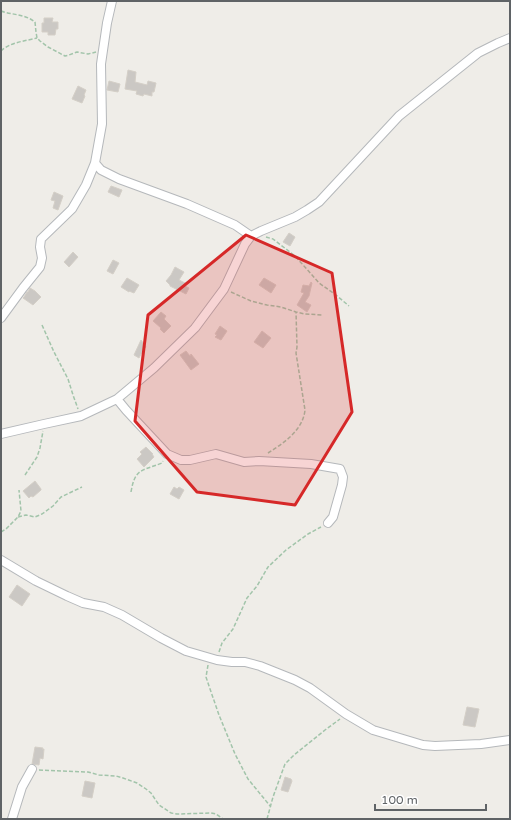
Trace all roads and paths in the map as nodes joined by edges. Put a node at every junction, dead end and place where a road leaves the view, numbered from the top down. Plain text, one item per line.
1 (112, 1) edge
2 (1, 11) edge
3 (37, 38) junction
4 (510, 38) edge
5 (103, 49) junction
6 (1, 51) edge
7 (95, 163) junction
8 (254, 235) junction
9 (224, 289) junction
10 (349, 306) dead end
11 (296, 312) junction
12 (323, 315) dead end
13 (1, 318) edge
14 (42, 325) dead end
15 (117, 398) junction
16 (81, 416) junction
17 (44, 424) junction
18 (1, 434) edge
19 (167, 454) junction
20 (259, 461) junction
21 (25, 475) dead end
22 (82, 487) dead end
23 (20, 490) dead end
24 (132, 492) dead end
25 (18, 517) junction
26 (328, 523) joint
27 (1, 532) edge
28 (1, 560) edge
29 (213, 659) junction
30 (346, 714) junction
31 (510, 740) edge
32 (32, 769) joint
33 (271, 807) junction
34 (12, 819) edge
35 (223, 819) edge
36 (267, 819) edge

1 - 5 street
2 - 3 path
3 - 5 path
3 - 6 path
4 - 8 street
5 - 7 street
7 - 8 street
7 - 13 street
8 - 9 street
8 - 10 path
9 - 11 path
9 - 15 street
11 - 12 path
11 - 20 path
14 - 16 path
15 - 16 street
15 - 19 street
16 - 17 street
17 - 18 street
17 - 21 path
19 - 20 street
19 - 24 path
20 - 26 street
22 - 25 path
23 - 25 path
25 - 27 path
26 - 29 path
28 - 29 street
29 - 30 street
29 - 33 path
30 - 31 street
30 - 33 path
32 - 34 street
32 - 35 path
33 - 36 path

